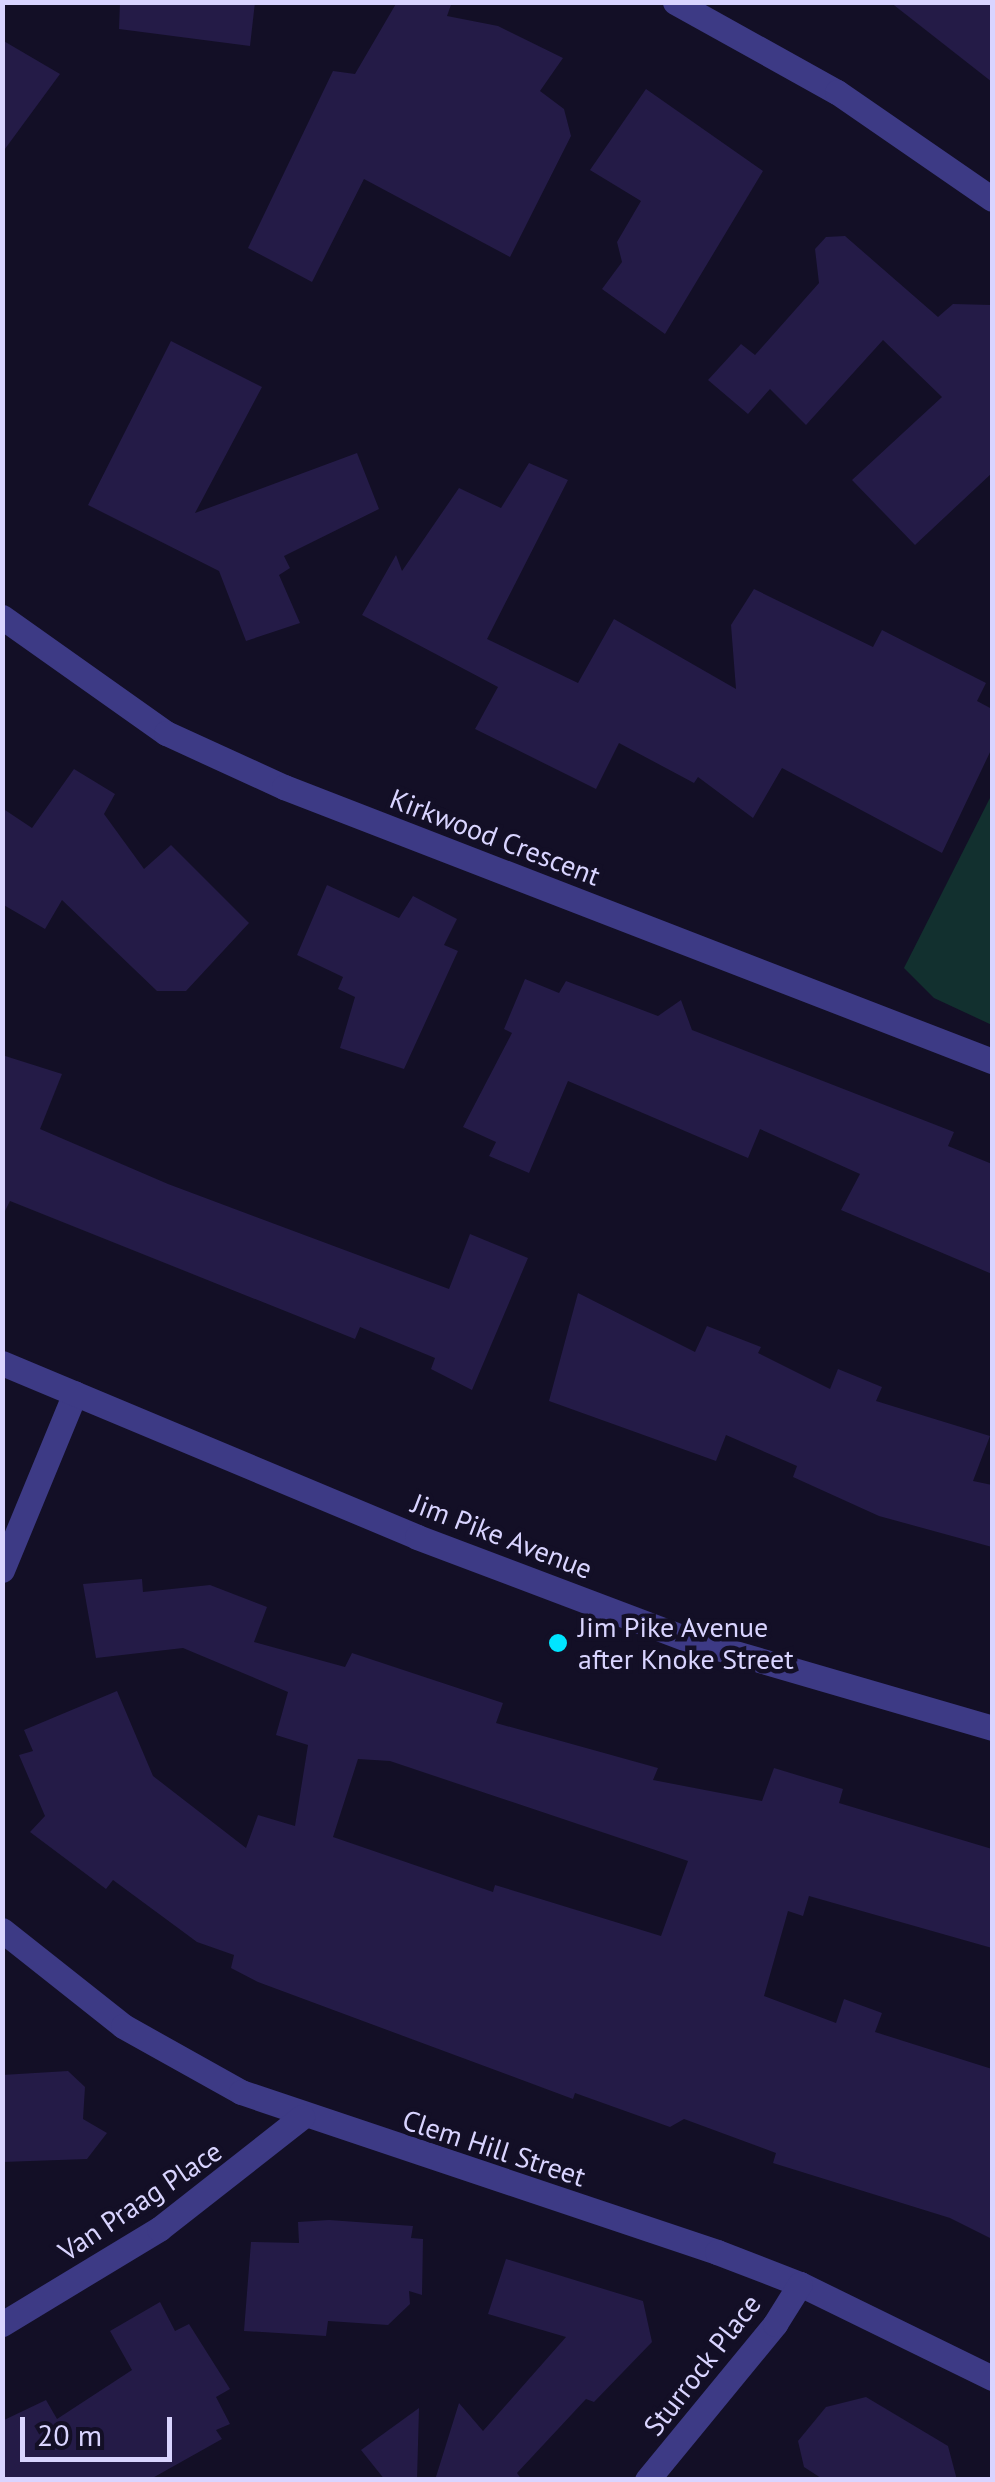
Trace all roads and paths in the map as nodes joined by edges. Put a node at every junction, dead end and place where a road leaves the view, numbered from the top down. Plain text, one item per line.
1 (674, 2) edge
2 (992, 199) edge
3 (2, 618) edge
4 (992, 1061) edge
5 (2, 1363) edge
6 (75, 1393) junction
7 (2, 1570) edge
8 (992, 1728) edge
9 (2, 1930) edge
10 (302, 2117) junction
11 (800, 2284) junction
12 (2, 2324) edge
13 (992, 2378) edge
14 (647, 2480) edge

1 - 2 street
3 - 4 street, Kirkwood Crescent
5 - 6 street, Jim Pike Avenue
6 - 7 street
6 - 8 street, Jim Pike Avenue
9 - 10 street, Clem Hill Street
10 - 11 street, Clem Hill Street
10 - 12 street, Van Praag Place
11 - 13 street, Clem Hill Street
11 - 14 street, Sturrock Place

